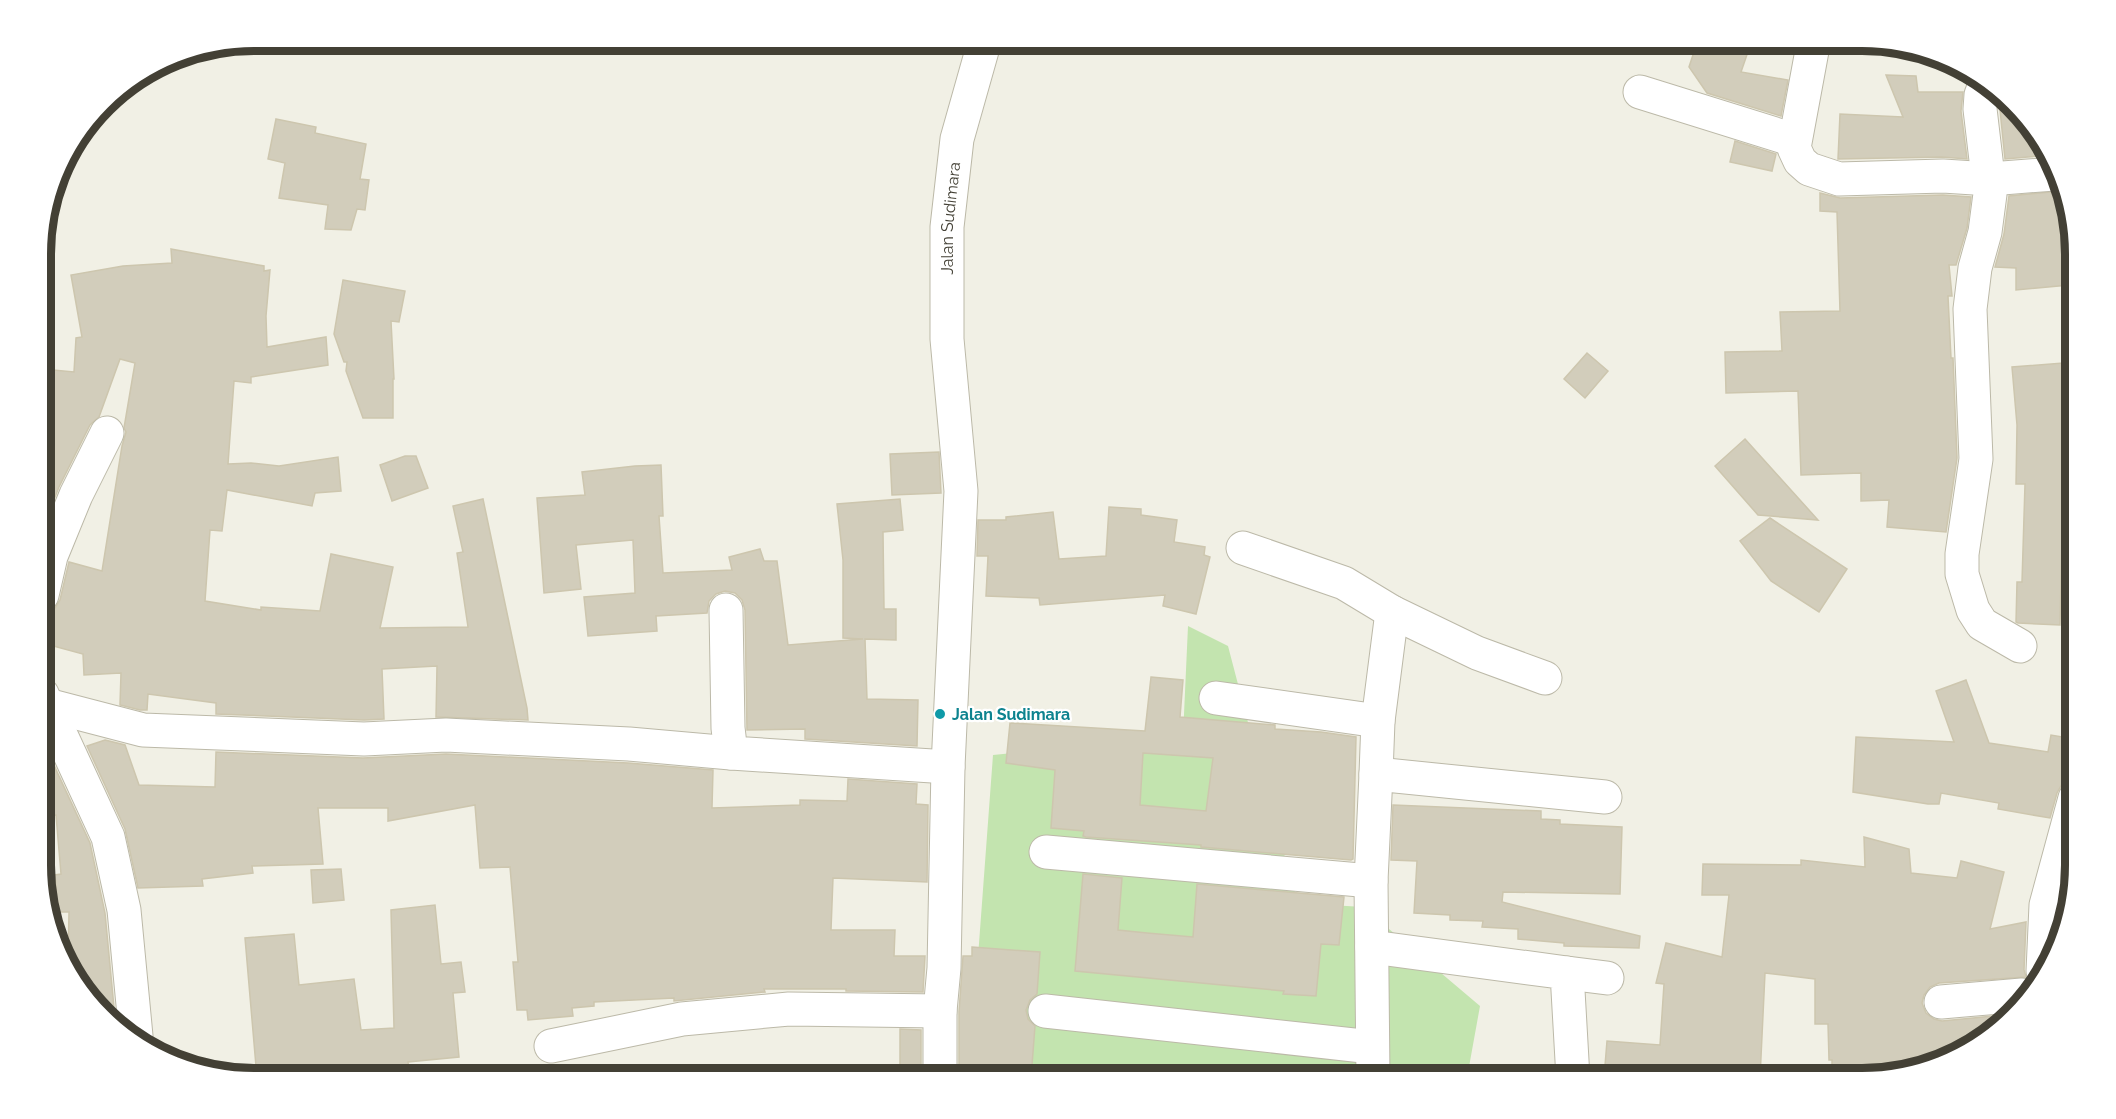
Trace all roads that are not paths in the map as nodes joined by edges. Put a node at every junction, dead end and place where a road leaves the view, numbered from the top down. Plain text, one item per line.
1 (982, 51) edge
2 (1812, 51) edge
3 (1983, 91) edge
4 (1641, 92) dead end
5 (1794, 140) junction
6 (2049, 174) edge
7 (1990, 179) junction
8 (107, 433) dead end
9 (1243, 548) dead end
10 (51, 556) edge
11 (726, 610) dead end
12 (1392, 612) junction
13 (2020, 646) dead end
14 (1545, 678) dead end
15 (1216, 698) dead end
16 (51, 702) edge
17 (51, 715) edge
18 (1378, 721) junction
19 (731, 753) junction
20 (948, 767) junction
21 (1376, 774) junction
22 (1605, 797) dead end
23 (2065, 835) edge
24 (1046, 852) dead end
25 (1371, 881) junction
26 (1372, 947) junction
27 (2044, 956) edge
28 (1567, 973) junction
29 (1607, 978) dead end
30 (2018, 995) edge
31 (1941, 1002) dead end
32 (940, 1011) junction
33 (1045, 1011) dead end
34 (135, 1030) edge
35 (551, 1046) dead end
36 (1372, 1063) edge
37 (940, 1068) edge
38 (1572, 1068) edge

1 - 20 street, Jalan Sudimara
2 - 5 street
3 - 7 street
4 - 5 street
5 - 7 street
6 - 7 street
7 - 13 street
8 - 10 street
9 - 12 street
11 - 19 street
12 - 14 street
12 - 18 street
15 - 18 street
16 - 19 street
17 - 34 street
18 - 21 street
19 - 20 street
20 - 32 street, Jalan Sudimara
21 - 22 street
21 - 25 street
23 - 27 street
24 - 25 street
25 - 26 street
26 - 28 street
26 - 36 street
28 - 29 street
28 - 38 street
30 - 31 street
32 - 35 street
32 - 37 street, Jalan Sudimara
33 - 36 street

